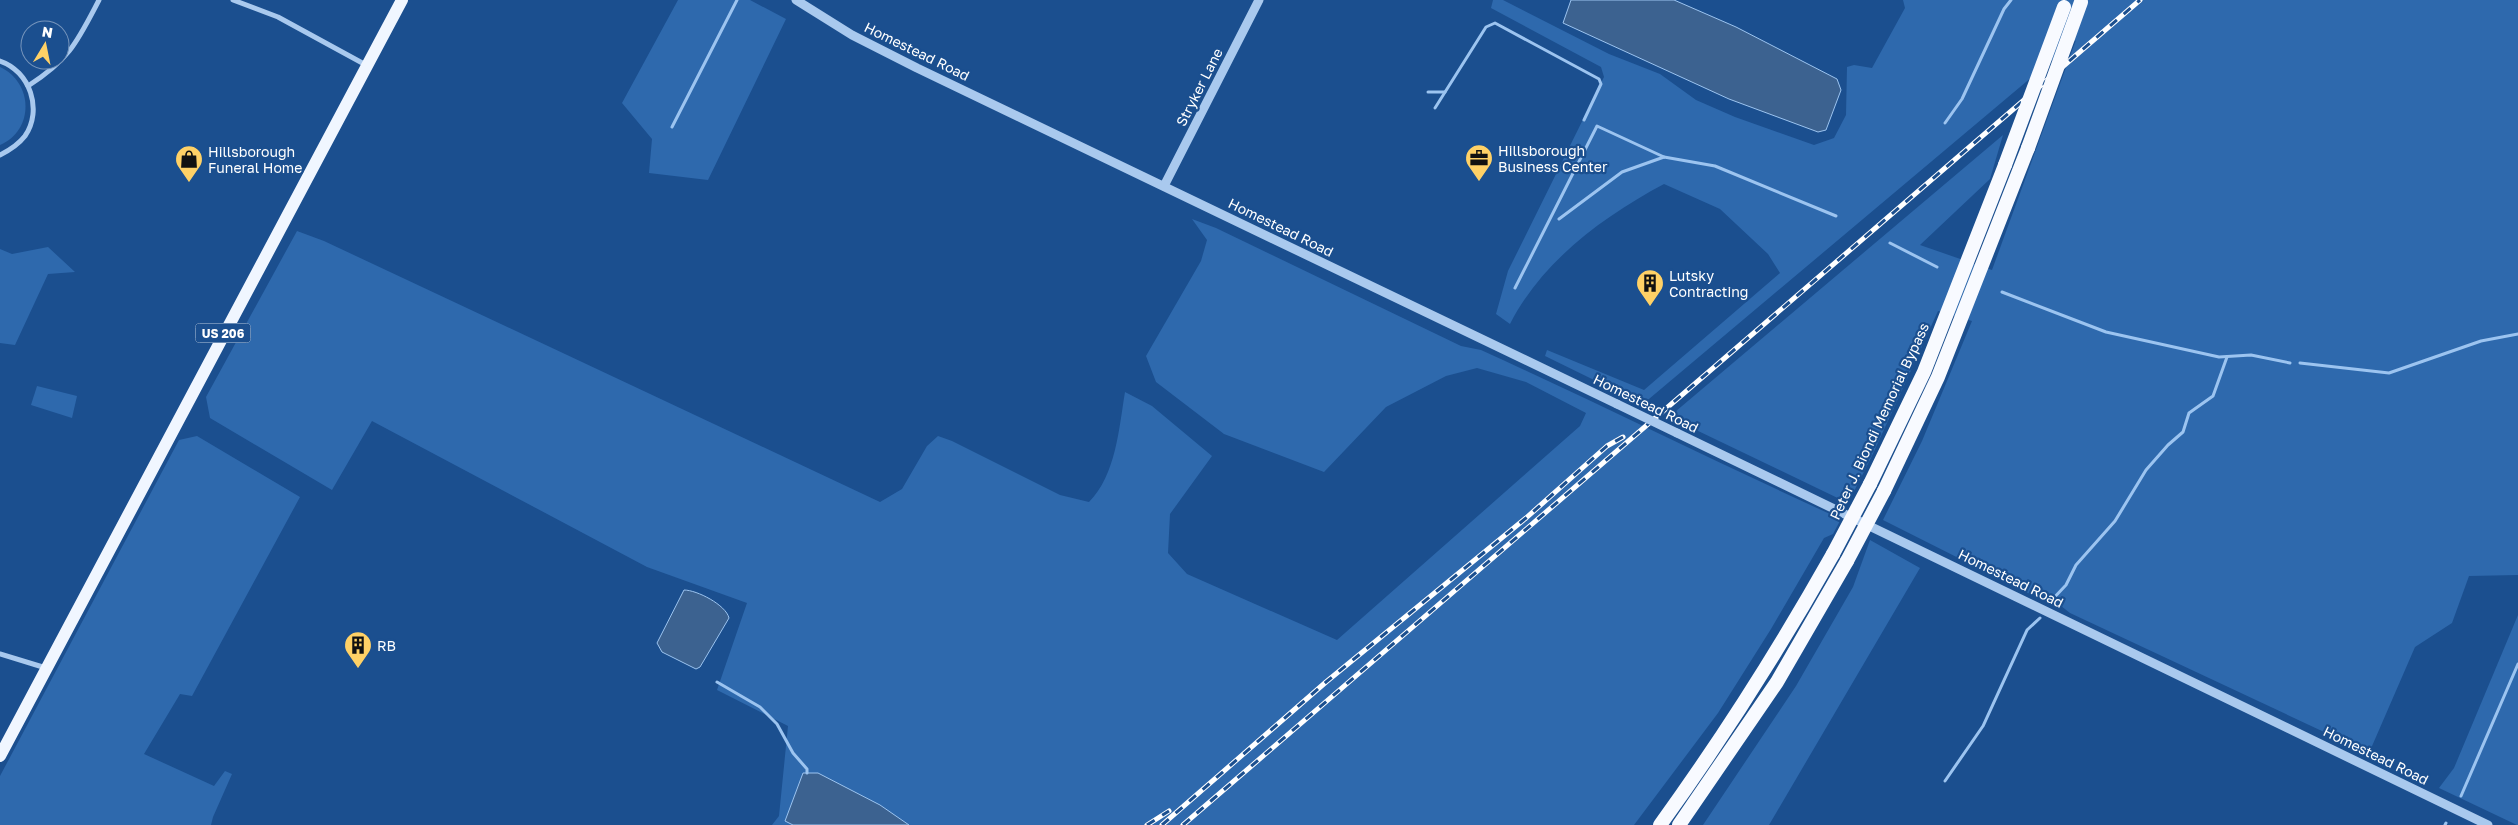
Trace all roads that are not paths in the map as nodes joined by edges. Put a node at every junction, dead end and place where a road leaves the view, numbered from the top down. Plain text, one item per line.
1 (99, 0) edge
2 (233, 0) edge
3 (402, 0) edge
4 (796, 0) edge
5 (1259, 0) edge
6 (2082, 1) edge
7 (2065, 3) edge
8 (0, 61) edge
9 (367, 65) junction
10 (28, 86) junction
11 (0, 155) edge
12 (1164, 186) junction
13 (0, 654) edge
14 (46, 668) junction
15 (0, 756) edge
16 (1660, 825) edge
17 (1679, 825) edge
18 (2488, 825) edge

1 - 10 street
2 - 9 street
3 - 9 main road, US 206
4 - 12 street, Homestead Road
5 - 12 street, Stryker Lane
6 - 17 highway, bridge
7 - 16 highway, Peter J. Biondi Memorial Bypass, bridge
8 - 10 street
9 - 14 main road, US 206
10 - 11 street
12 - 18 street, Homestead Road, bridge
13 - 14 street
14 - 15 main road, US 206

